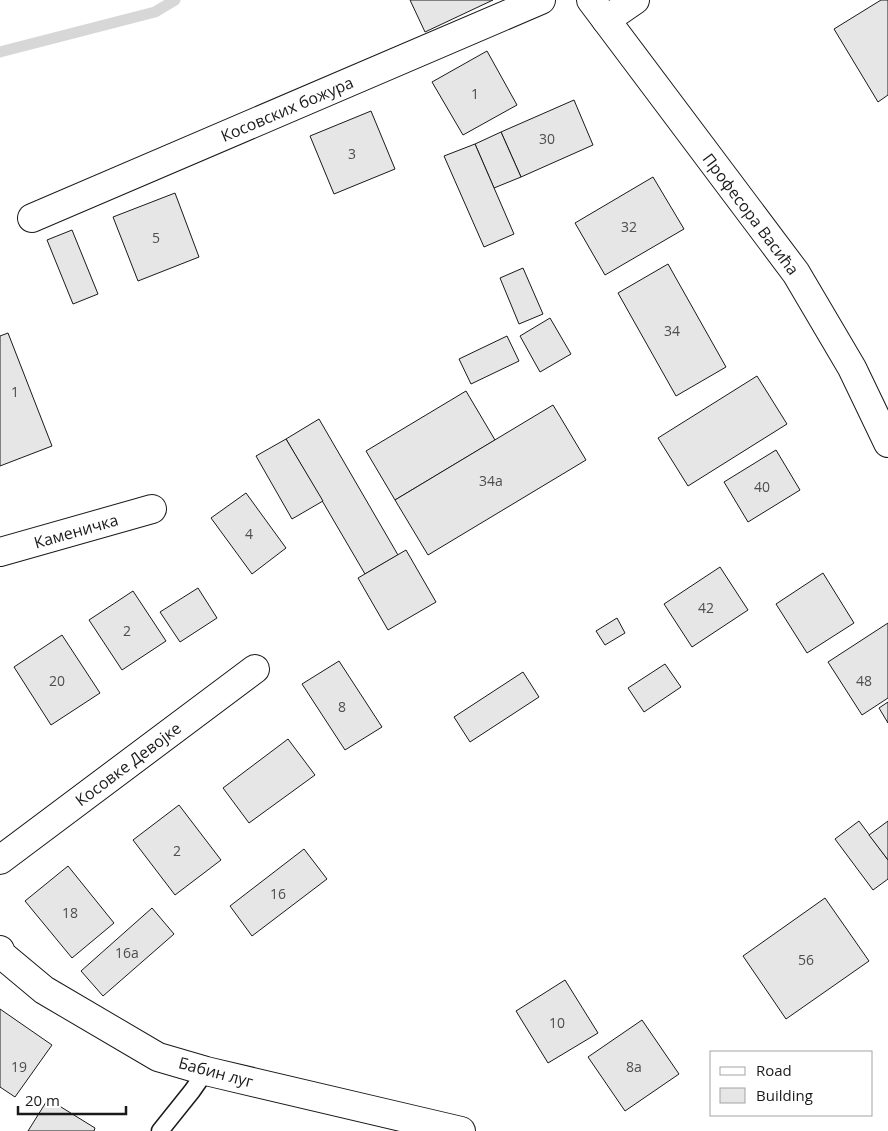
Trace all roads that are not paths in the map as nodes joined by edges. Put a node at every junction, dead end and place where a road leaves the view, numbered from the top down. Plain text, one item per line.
1 (541, 0) edge
2 (635, 0) edge
3 (599, 10) edge
4 (32, 218) dead end
5 (888, 443) edge
6 (152, 509) dead end
7 (0, 552) edge
8 (255, 669) dead end
9 (0, 860) edge
10 (0, 950) edge
11 (206, 1071) junction
12 (160, 1131) edge
13 (461, 1131) edge

1 - 4 street, Косовских божура
2 - 3 street
3 - 5 street, Професора Васића
6 - 7 street, Каменичка
8 - 9 street, Косовке Девојке
10 - 11 street, Бабин луг
11 - 12 lane
11 - 13 street, Бабин луг

